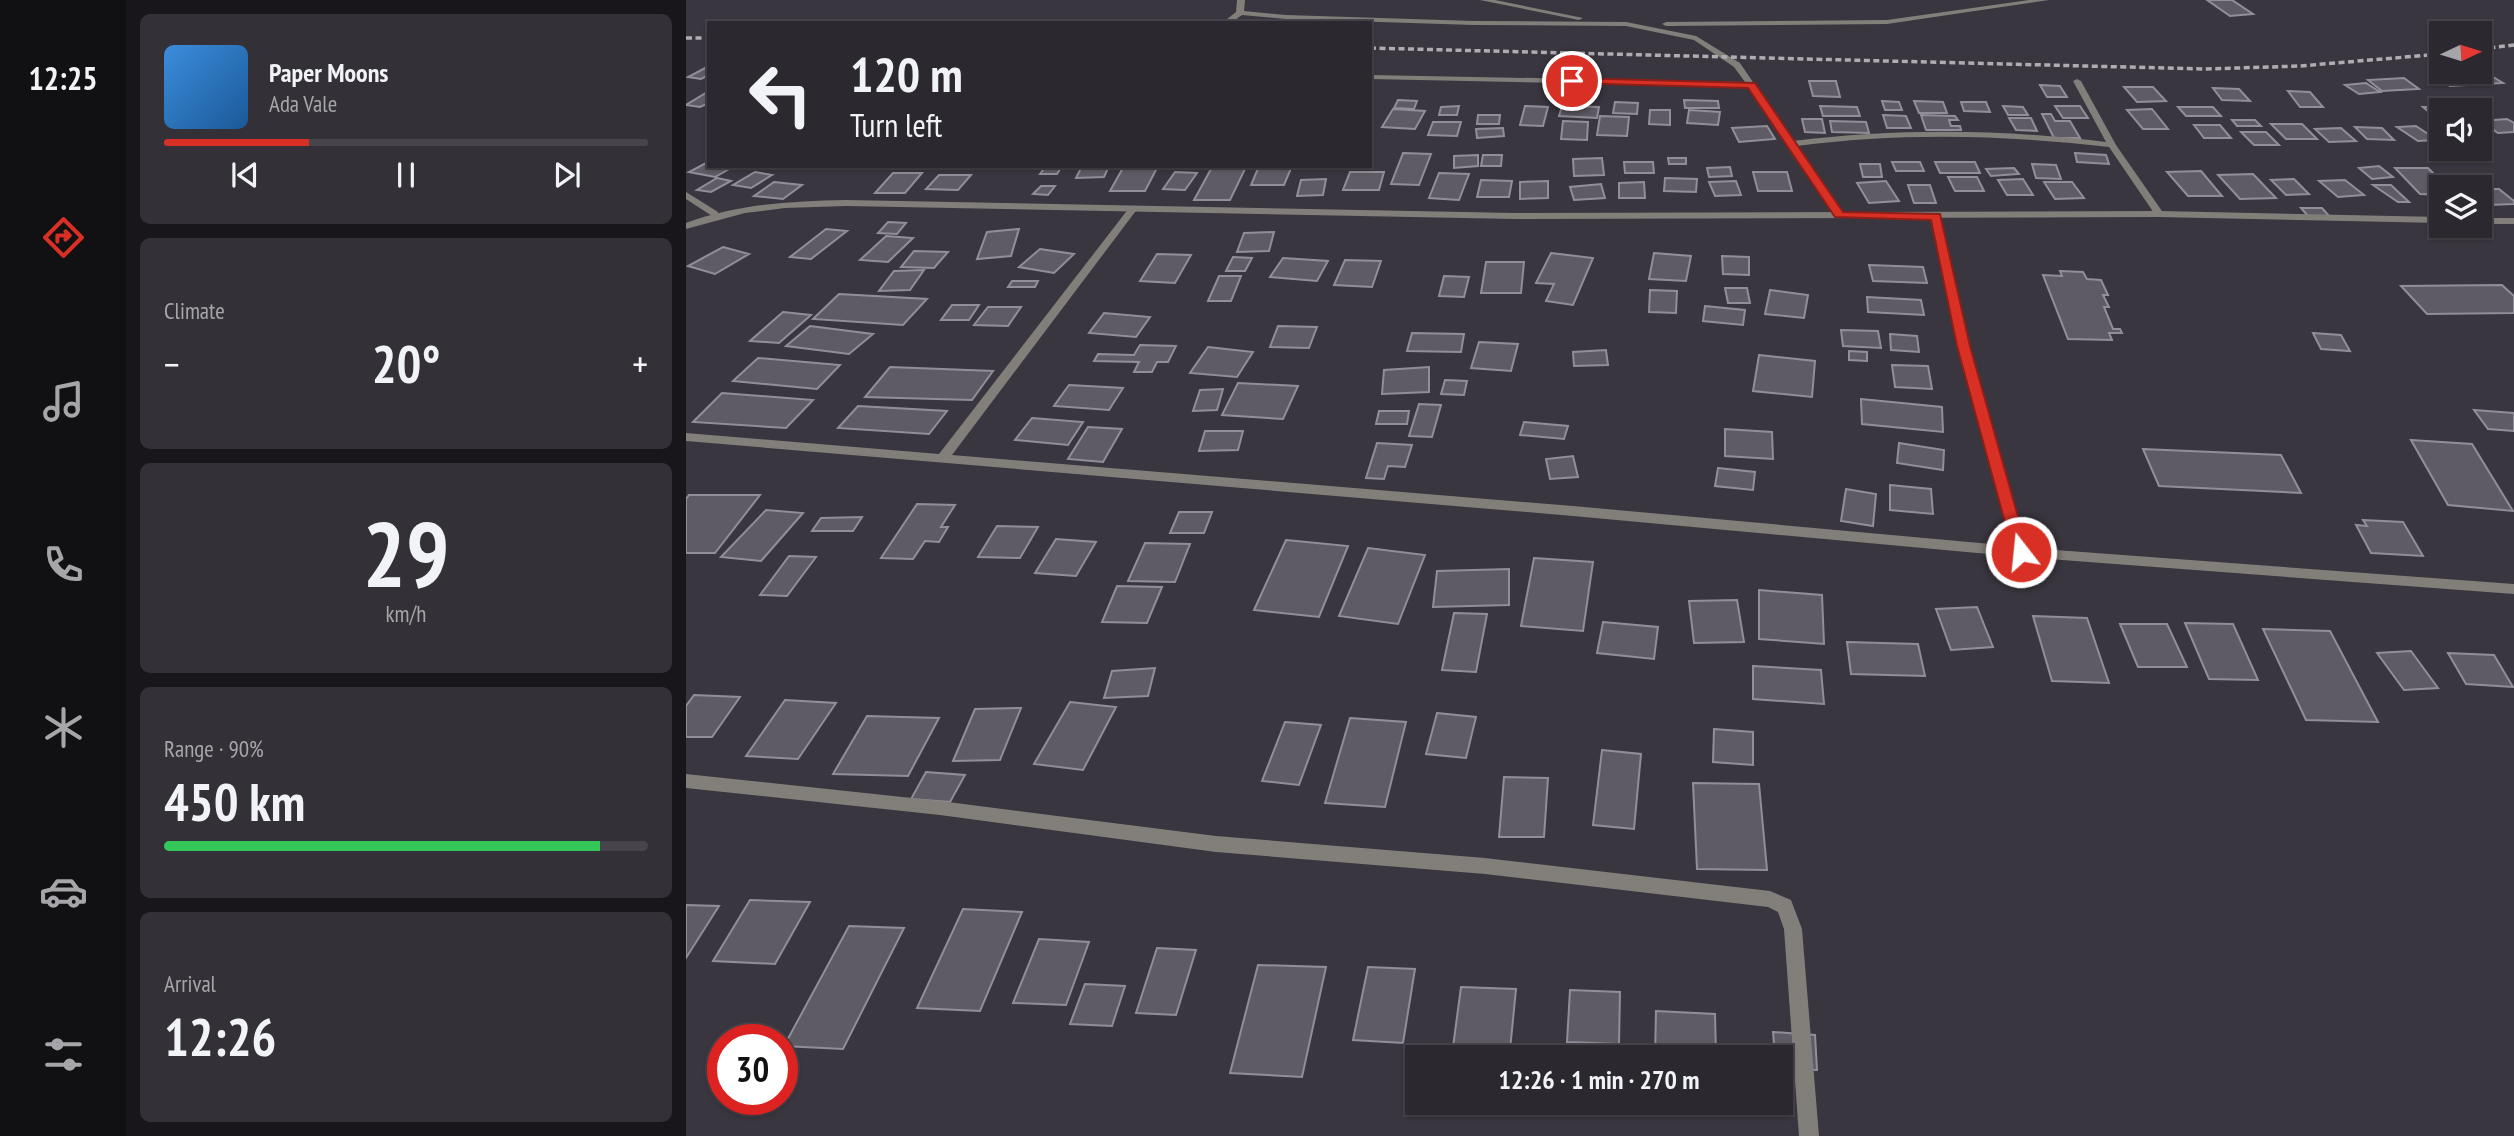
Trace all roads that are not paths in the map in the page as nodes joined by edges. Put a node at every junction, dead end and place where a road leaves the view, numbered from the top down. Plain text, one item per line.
1 (1241, 0) edge
2 (1484, 0) edge
3 (2045, 0) edge
4 (1240, 13) junction
5 (1229, 21) edge
6 (1594, 22) junction
7 (1626, 24) junction
8 (1372, 77) edge
9 (2077, 81) dead end
10 (1751, 85) junction
11 (1790, 145) junction
12 (2112, 145) junction
13 (686, 195) edge
14 (1132, 210) junction
15 (715, 214) junction
16 (2159, 214) junction
17 (1839, 215) junction
18 (1936, 216) junction
19 (2429, 220) edge
20 (2492, 220) edge
21 (2514, 221) edge
22 (686, 226) edge
23 (686, 437) edge
24 (943, 458) junction
25 (2021, 552) junction
26 (2514, 589) edge
27 (686, 781) edge
28 (1809, 1136) edge

1 - 4 street
2 - 6 street
3 - 7 street
4 - 5 street
4 - 6 street
6 - 7 street
7 - 10 street
8 - 10 street
9 - 12 street
10 - 11 street
11 - 12 street
11 - 17 street
12 - 16 street
13 - 15 street
14 - 15 street
14 - 17 street
14 - 24 street
15 - 22 street
16 - 18 street
16 - 19 street
17 - 18 street
18 - 25 street
20 - 21 street
23 - 24 street
24 - 25 street
25 - 26 street
27 - 28 street

